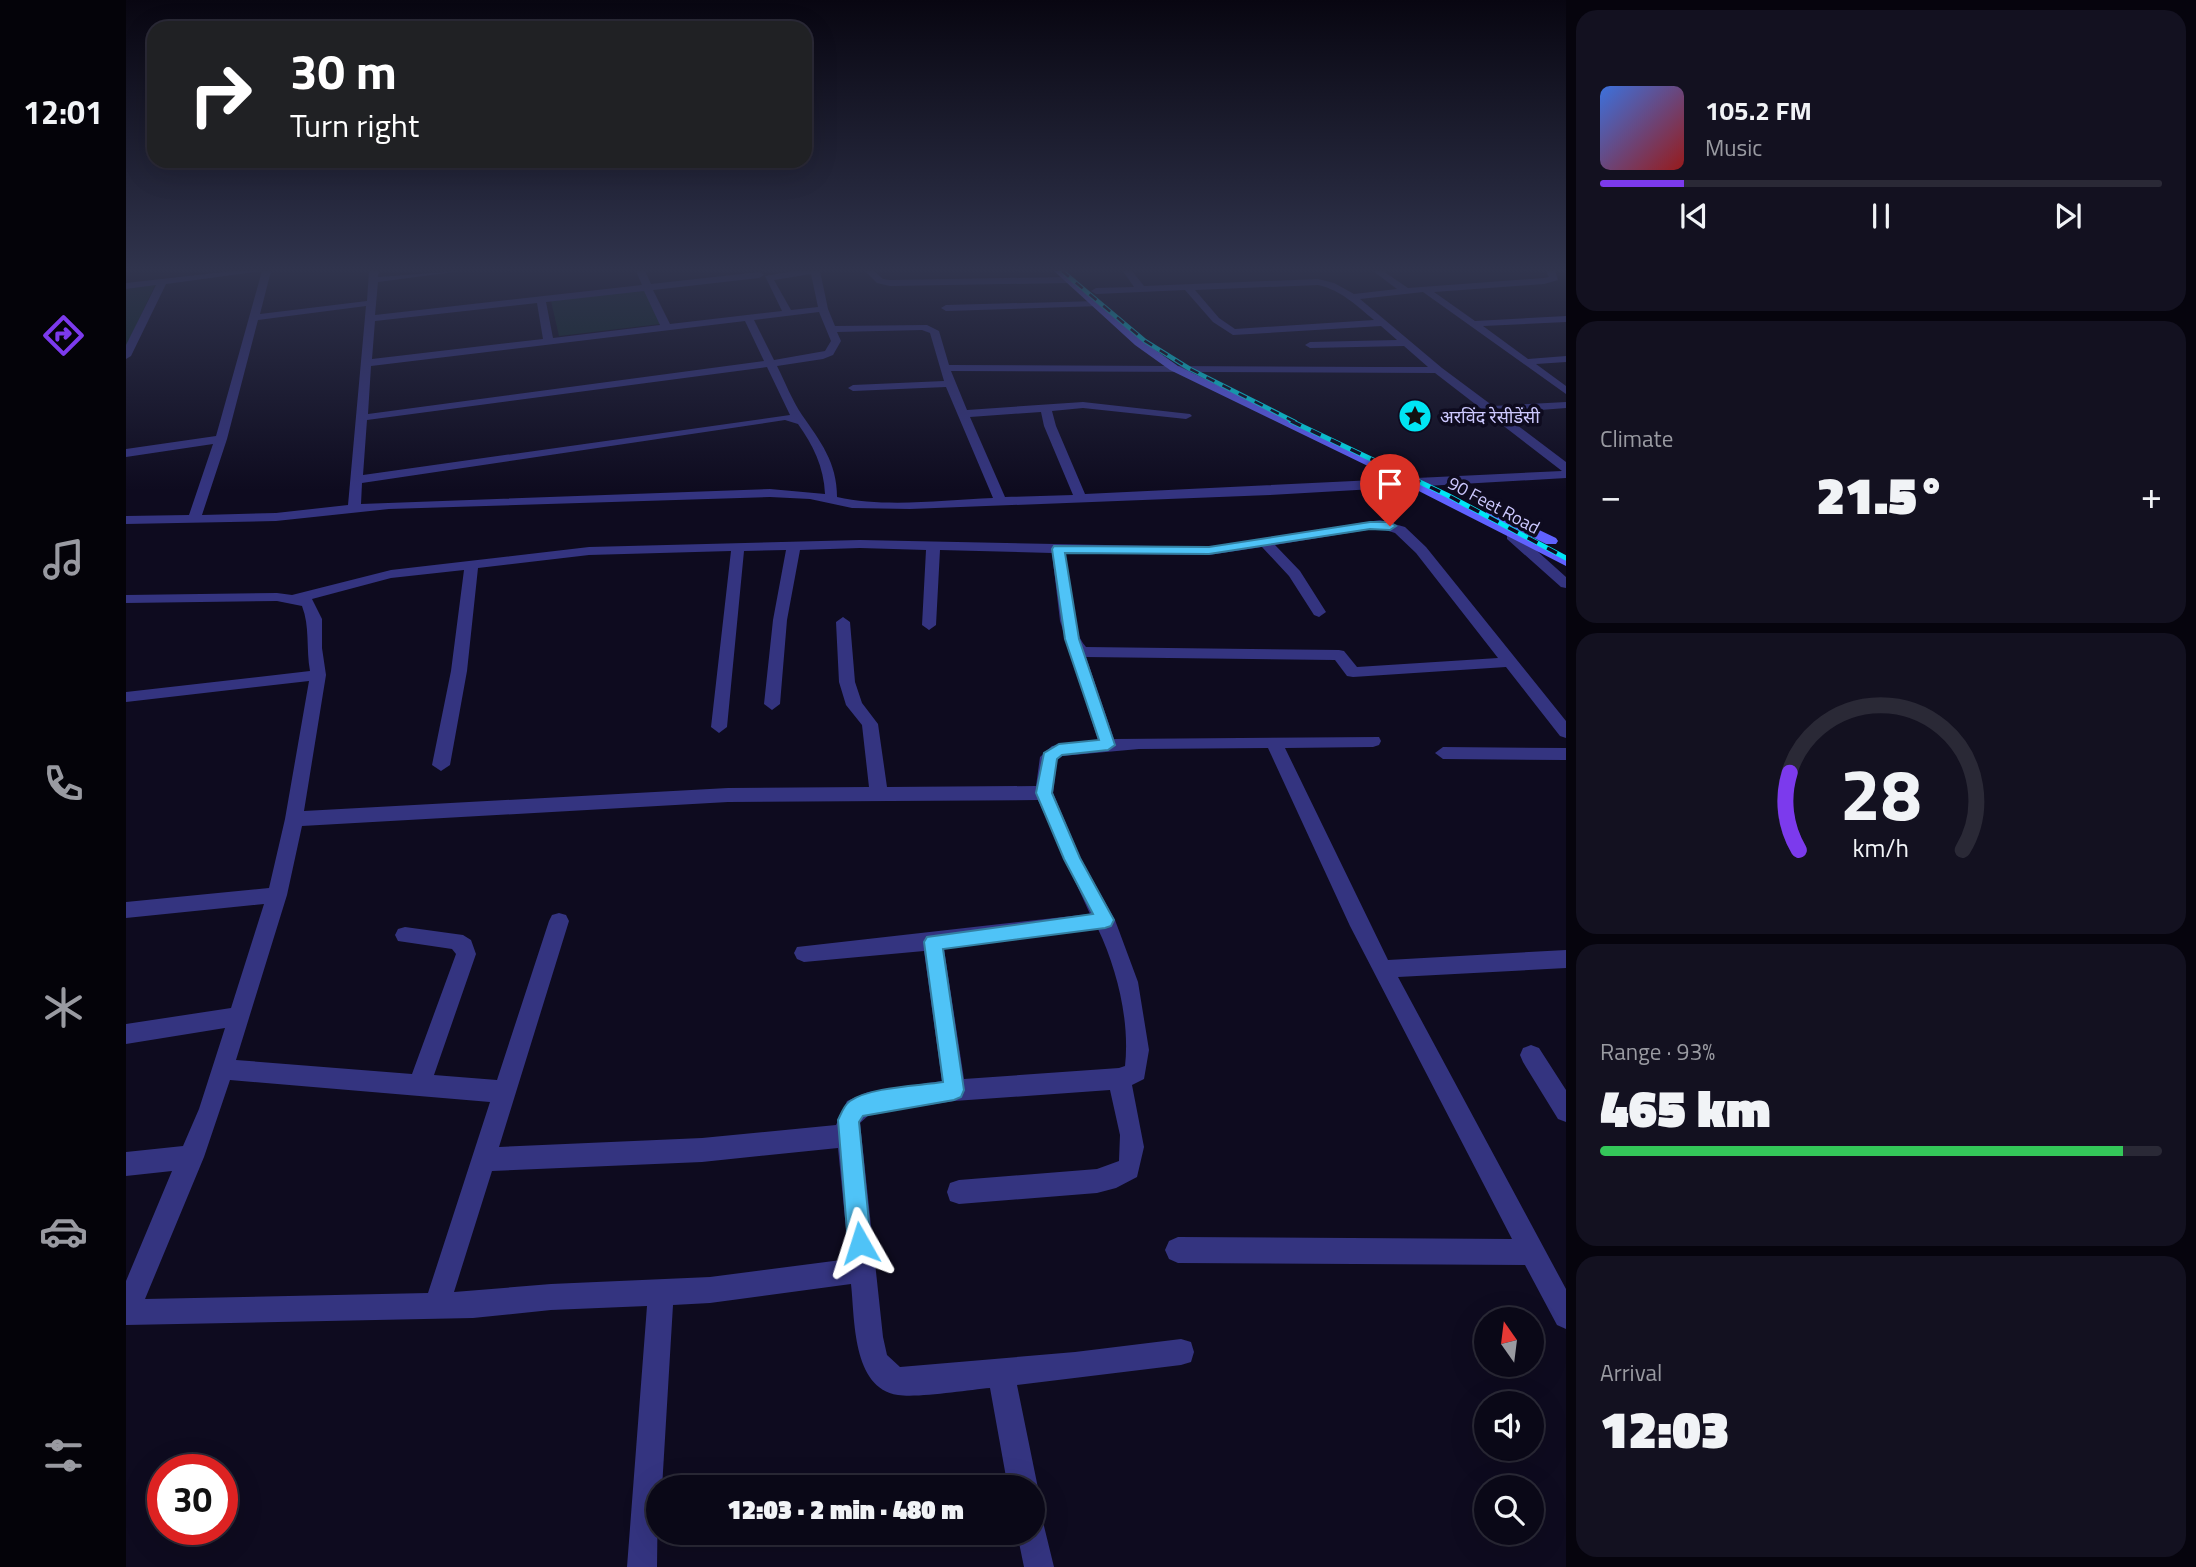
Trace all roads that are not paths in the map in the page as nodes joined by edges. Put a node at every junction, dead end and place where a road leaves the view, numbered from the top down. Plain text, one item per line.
1 (247, 344) edge
2 (368, 344) edge
3 (530, 344) edge
4 (761, 344) edge
5 (833, 344) edge
6 (939, 344) edge
7 (1139, 344) edge
8 (1159, 344) edge
9 (1352, 344) edge
10 (1407, 344) edge
11 (1500, 344) edge
12 (1310, 345) dead end
13 (1566, 359) edge
14 (1525, 362) junction
15 (366, 363) junction
16 (771, 364) junction
17 (945, 368) junction
18 (1174, 368) junction
19 (1193, 369) junction
20 (1438, 370) junction
21 (950, 384) junction
22 (853, 388) dead end
23 (1566, 391) edge
24 (1566, 405) edge
25 (1046, 407) junction
26 (1491, 410) junction
27 (963, 414) junction
28 (1186, 416) dead end
29 (360, 418) junction
30 (797, 419) junction
31 (220, 439) junction
32 (126, 453) edge
33 (1566, 468) edge
34 (1566, 474) edge
35 (356, 480) junction
36 (1430, 481) junction
37 (1411, 482) junction
38 (1080, 497) junction
39 (831, 499) junction
40 (1000, 500) junction
41 (354, 508) junction
42 (194, 519) junction
43 (126, 520) edge
44 (1512, 536) junction
45 (1267, 544) junction
46 (794, 545) junction
47 (933, 545) junction
48 (738, 547) junction
49 (1058, 549) junction
50 (1566, 550) edge
51 (1566, 562) edge
52 (472, 563) junction
53 (1566, 584) edge
54 (297, 598) junction
55 (126, 599) edge
56 (1319, 612) dead end
57 (843, 622) dead end
58 (929, 625) dead end
59 (1076, 649) junction
60 (1511, 662) junction
61 (318, 674) junction
62 (126, 697) edge
63 (772, 704) dead end
64 (719, 727) dead end
65 (1566, 732) edge
66 (1373, 741) dead end
67 (1274, 742) junction
68 (1108, 745) junction
69 (1443, 753) dead end
70 (1566, 754) edge
71 (441, 765) dead end
72 (1044, 793) junction
73 (879, 794) junction
74 (294, 818) junction
75 (277, 895) junction
76 (126, 909) edge
77 (1105, 920) junction
78 (559, 921) dead end
79 (405, 935) dead end
80 (933, 942) junction
81 (804, 953) dead end
82 (1566, 959) edge
83 (1382, 969) junction
84 (240, 1016) junction
85 (126, 1034) edge
86 (1531, 1055) dead end
87 (223, 1069) junction
88 (1119, 1079) junction
89 (419, 1085) junction
90 (954, 1090) junction
91 (506, 1093) junction
92 (1566, 1111) edge
93 (848, 1135) junction
94 (192, 1157) junction
95 (484, 1159) junction
96 (126, 1164) edge
97 (959, 1192) dead end
98 (1178, 1250) dead end
99 (1532, 1252) junction
100 (863, 1270) junction
101 (662, 1294) junction
102 (437, 1306) junction
103 (126, 1312) edge
104 (1566, 1316) edge
105 (1181, 1352) dead end
106 (1001, 1375) junction
107 (1020, 1475) edge
108 (1034, 1545) edge
109 (642, 1567) edge
110 (1039, 1567) edge

1 - 31 street
2 - 15 street
3 - 15 street
4 - 16 street
5 - 16 street
6 - 17 street
7 - 18 main road, 90 Feet Road
8 - 19 main road, 90 Feet Road
9 - 12 street
10 - 20 street
11 - 14 street
13 - 14 street
14 - 23 street
15 - 29 street
16 - 29 street
16 - 30 street
17 - 18 street
17 - 21 street
18 - 19 street
18 - 37 main road, 90 Feet Road
19 - 20 street
19 - 36 main road, 90 Feet Road
20 - 26 street
21 - 22 street
21 - 27 street
24 - 26 street
25 - 27 street
25 - 28 street
25 - 38 street
26 - 33 street
27 - 40 street
29 - 35 street
30 - 35 street
30 - 39 street
31 - 32 street
31 - 42 street
34 - 36 street
35 - 41 street
36 - 37 street
36 - 50 main road, 90 Feet Road
37 - 38 street
37 - 44 main road, 90 Feet Road
38 - 40 street
39 - 40 street
39 - 41 street
41 - 42 street
42 - 43 street
44 - 51 main road, 90 Feet Road
44 - 53 street
45 - 49 street
45 - 56 street
45 - 60 street
46 - 47 street
46 - 48 street
46 - 63 street
47 - 49 street
47 - 58 street
48 - 52 street
48 - 64 street
49 - 59 street
52 - 54 street
52 - 71 street
54 - 55 street
54 - 61 street
57 - 73 street
59 - 60 street
59 - 68 street
60 - 65 street
61 - 62 street
61 - 74 street
66 - 67 street
67 - 68 street
67 - 83 street
68 - 72 street
69 - 70 street
72 - 73 street
72 - 77 street
73 - 74 street
74 - 75 street
75 - 76 street
75 - 84 street
77 - 80 street
77 - 88 street
78 - 91 street
79 - 89 street
80 - 81 street
80 - 90 street
82 - 83 street
83 - 99 street
84 - 85 street
84 - 87 street
86 - 92 street
87 - 89 street
87 - 94 street
88 - 90 street
88 - 97 street
89 - 91 street
90 - 93 street
91 - 95 street
93 - 95 street
93 - 100 street
94 - 96 street
94 - 103 street
95 - 102 street
98 - 99 street
99 - 104 street
100 - 101 street
100 - 106 street
101 - 102 street
101 - 109 street
102 - 103 street
105 - 106 street
106 - 107 street
108 - 110 street

